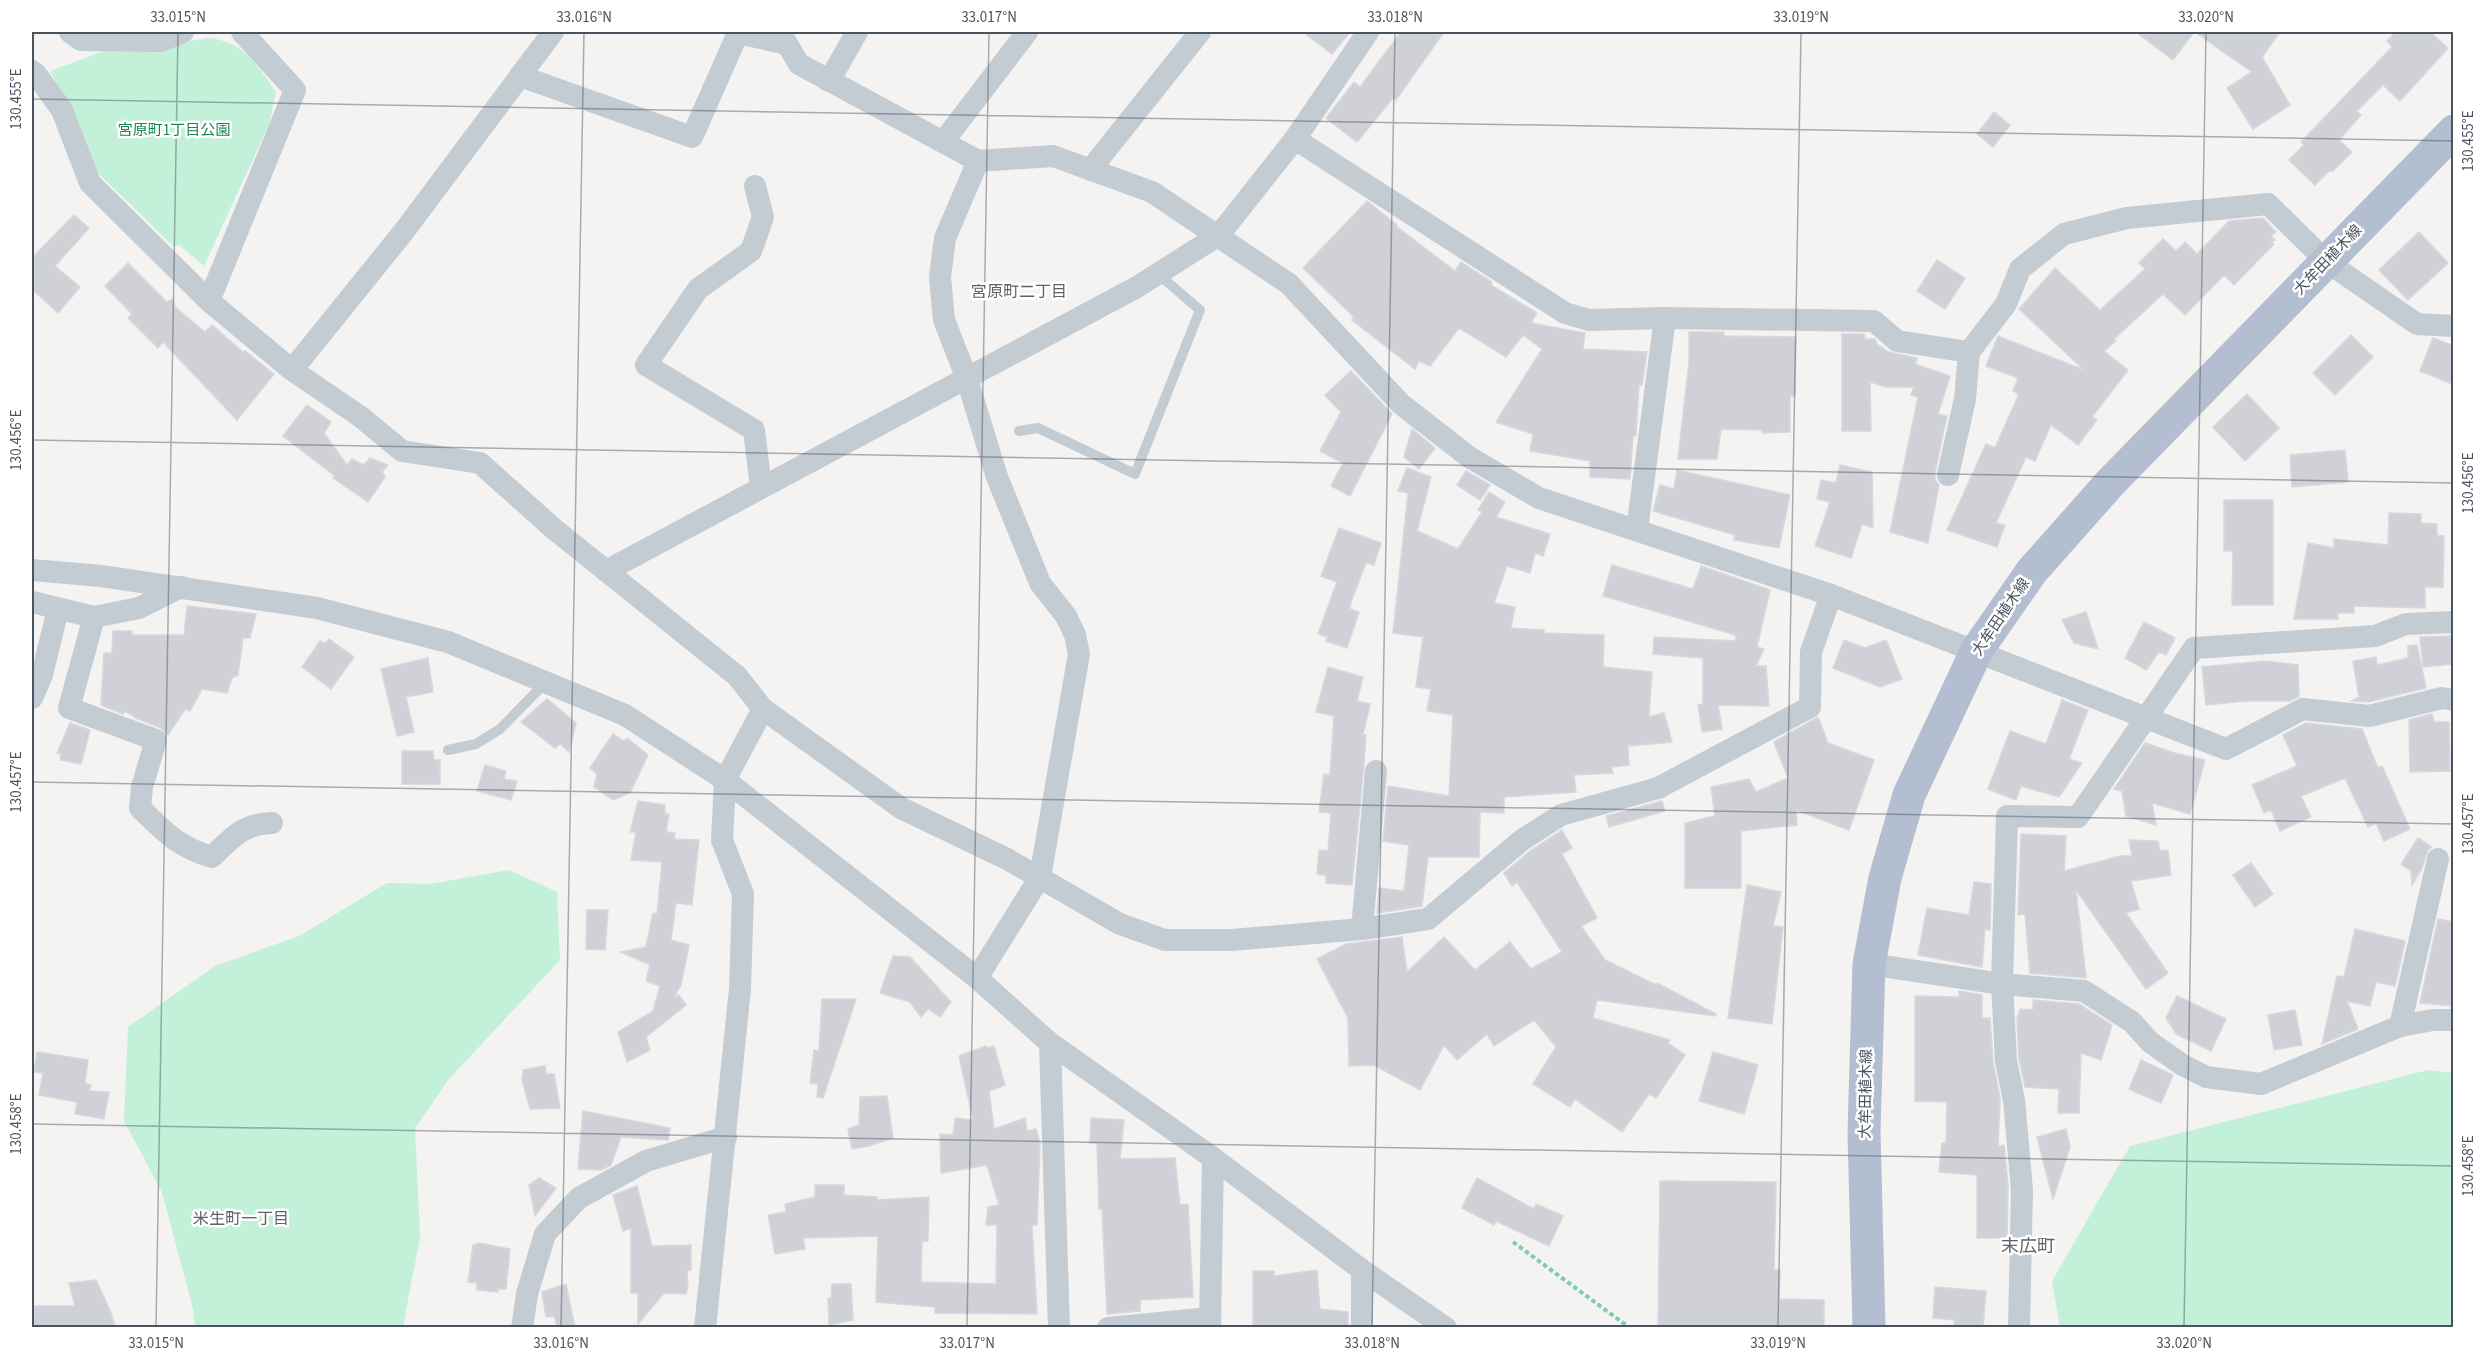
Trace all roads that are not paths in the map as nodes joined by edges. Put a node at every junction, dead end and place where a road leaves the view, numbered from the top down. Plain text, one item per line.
1 (70, 32) edge
2 (183, 32) edge
3 (242, 32) edge
4 (553, 32) edge
5 (857, 32) edge
6 (1027, 32) edge
7 (1200, 32) edge
8 (1368, 32) edge
9 (783, 38) edge
10 (32, 71) edge
11 (520, 76) junction
12 (829, 81) junction
13 (2454, 131) edge
14 (1295, 139) junction
15 (943, 142) junction
16 (978, 161) junction
17 (1090, 170) junction
18 (755, 186) dead end
19 (1219, 235) junction
20 (2327, 262) junction
21 (1158, 274) junction
22 (209, 301) junction
23 (1665, 318) junction
24 (2454, 326) edge
25 (1969, 352) junction
26 (292, 370) junction
27 (967, 378) junction
28 (1019, 431) dead end
29 (1948, 475) dead end
30 (761, 488) junction
31 (1636, 530) junction
32 (32, 570) edge
33 (606, 571) junction
34 (182, 587) junction
35 (1830, 594) junction
36 (32, 602) edge
37 (58, 609) junction
38 (94, 617) junction
39 (2454, 622) edge
40 (1977, 650) junction
41 (547, 681) junction
42 (32, 698) edge
43 (2454, 700) edge
44 (763, 709) junction
45 (2146, 719) junction
46 (448, 750) dead end
47 (1376, 771) dead end
48 (725, 780) junction
49 (272, 823) dead end
50 (2438, 859) dead end
51 (1040, 877) junction
52 (1362, 929) junction
53 (1869, 964) junction
54 (976, 978) junction
55 (2002, 984) junction
56 (2454, 1020) edge
57 (2400, 1026) junction
58 (1050, 1043) junction
59 (726, 1137) junction
60 (1213, 1158) junction
61 (1362, 1270) junction
62 (1210, 1323) edge
63 (522, 1328) edge
64 (705, 1328) edge
65 (1059, 1328) edge
66 (1108, 1328) edge
67 (1362, 1328) edge
68 (1446, 1328) edge
69 (1869, 1328) edge
70 (2019, 1328) edge

1 - 2 street
3 - 22 street
4 - 11 street
5 - 12 street
6 - 15 street
7 - 17 street
8 - 14 street
9 - 11 street
9 - 12 street
10 - 22 street
11 - 26 street
12 - 15 street
13 - 20 main road, 大牟田植木線
14 - 19 street
14 - 23 street
15 - 16 street
16 - 17 street
16 - 27 street
17 - 19 street
18 - 30 street
19 - 21 street
19 - 31 street
20 - 24 street
20 - 25 street
20 - 40 main road, 大牟田植木線
21 - 27 street
21 - 28 lane
22 - 26 street
23 - 25 street
23 - 31 street
25 - 29 street
26 - 33 street
27 - 30 street
27 - 51 street
30 - 33 street
31 - 35 street
32 - 34 street
33 - 44 street
34 - 38 street
34 - 41 street
35 - 40 street
35 - 52 street
36 - 37 street
37 - 38 street
37 - 42 street
38 - 49 street
39 - 45 street
40 - 45 street
40 - 53 main road, 大牟田植木線
41 - 46 lane
41 - 48 street
43 - 45 street
44 - 48 street
44 - 51 street
45 - 55 street
47 - 52 street
48 - 54 street
48 - 59 street
50 - 57 street
51 - 52 street
51 - 54 street
53 - 55 street
53 - 69 main road, 大牟田植木線
54 - 58 street
55 - 57 street
55 - 70 street
56 - 57 street
58 - 60 street
58 - 65 street
59 - 63 street
59 - 64 street
60 - 61 street
60 - 62 street
61 - 67 street
61 - 68 street
62 - 66 street

